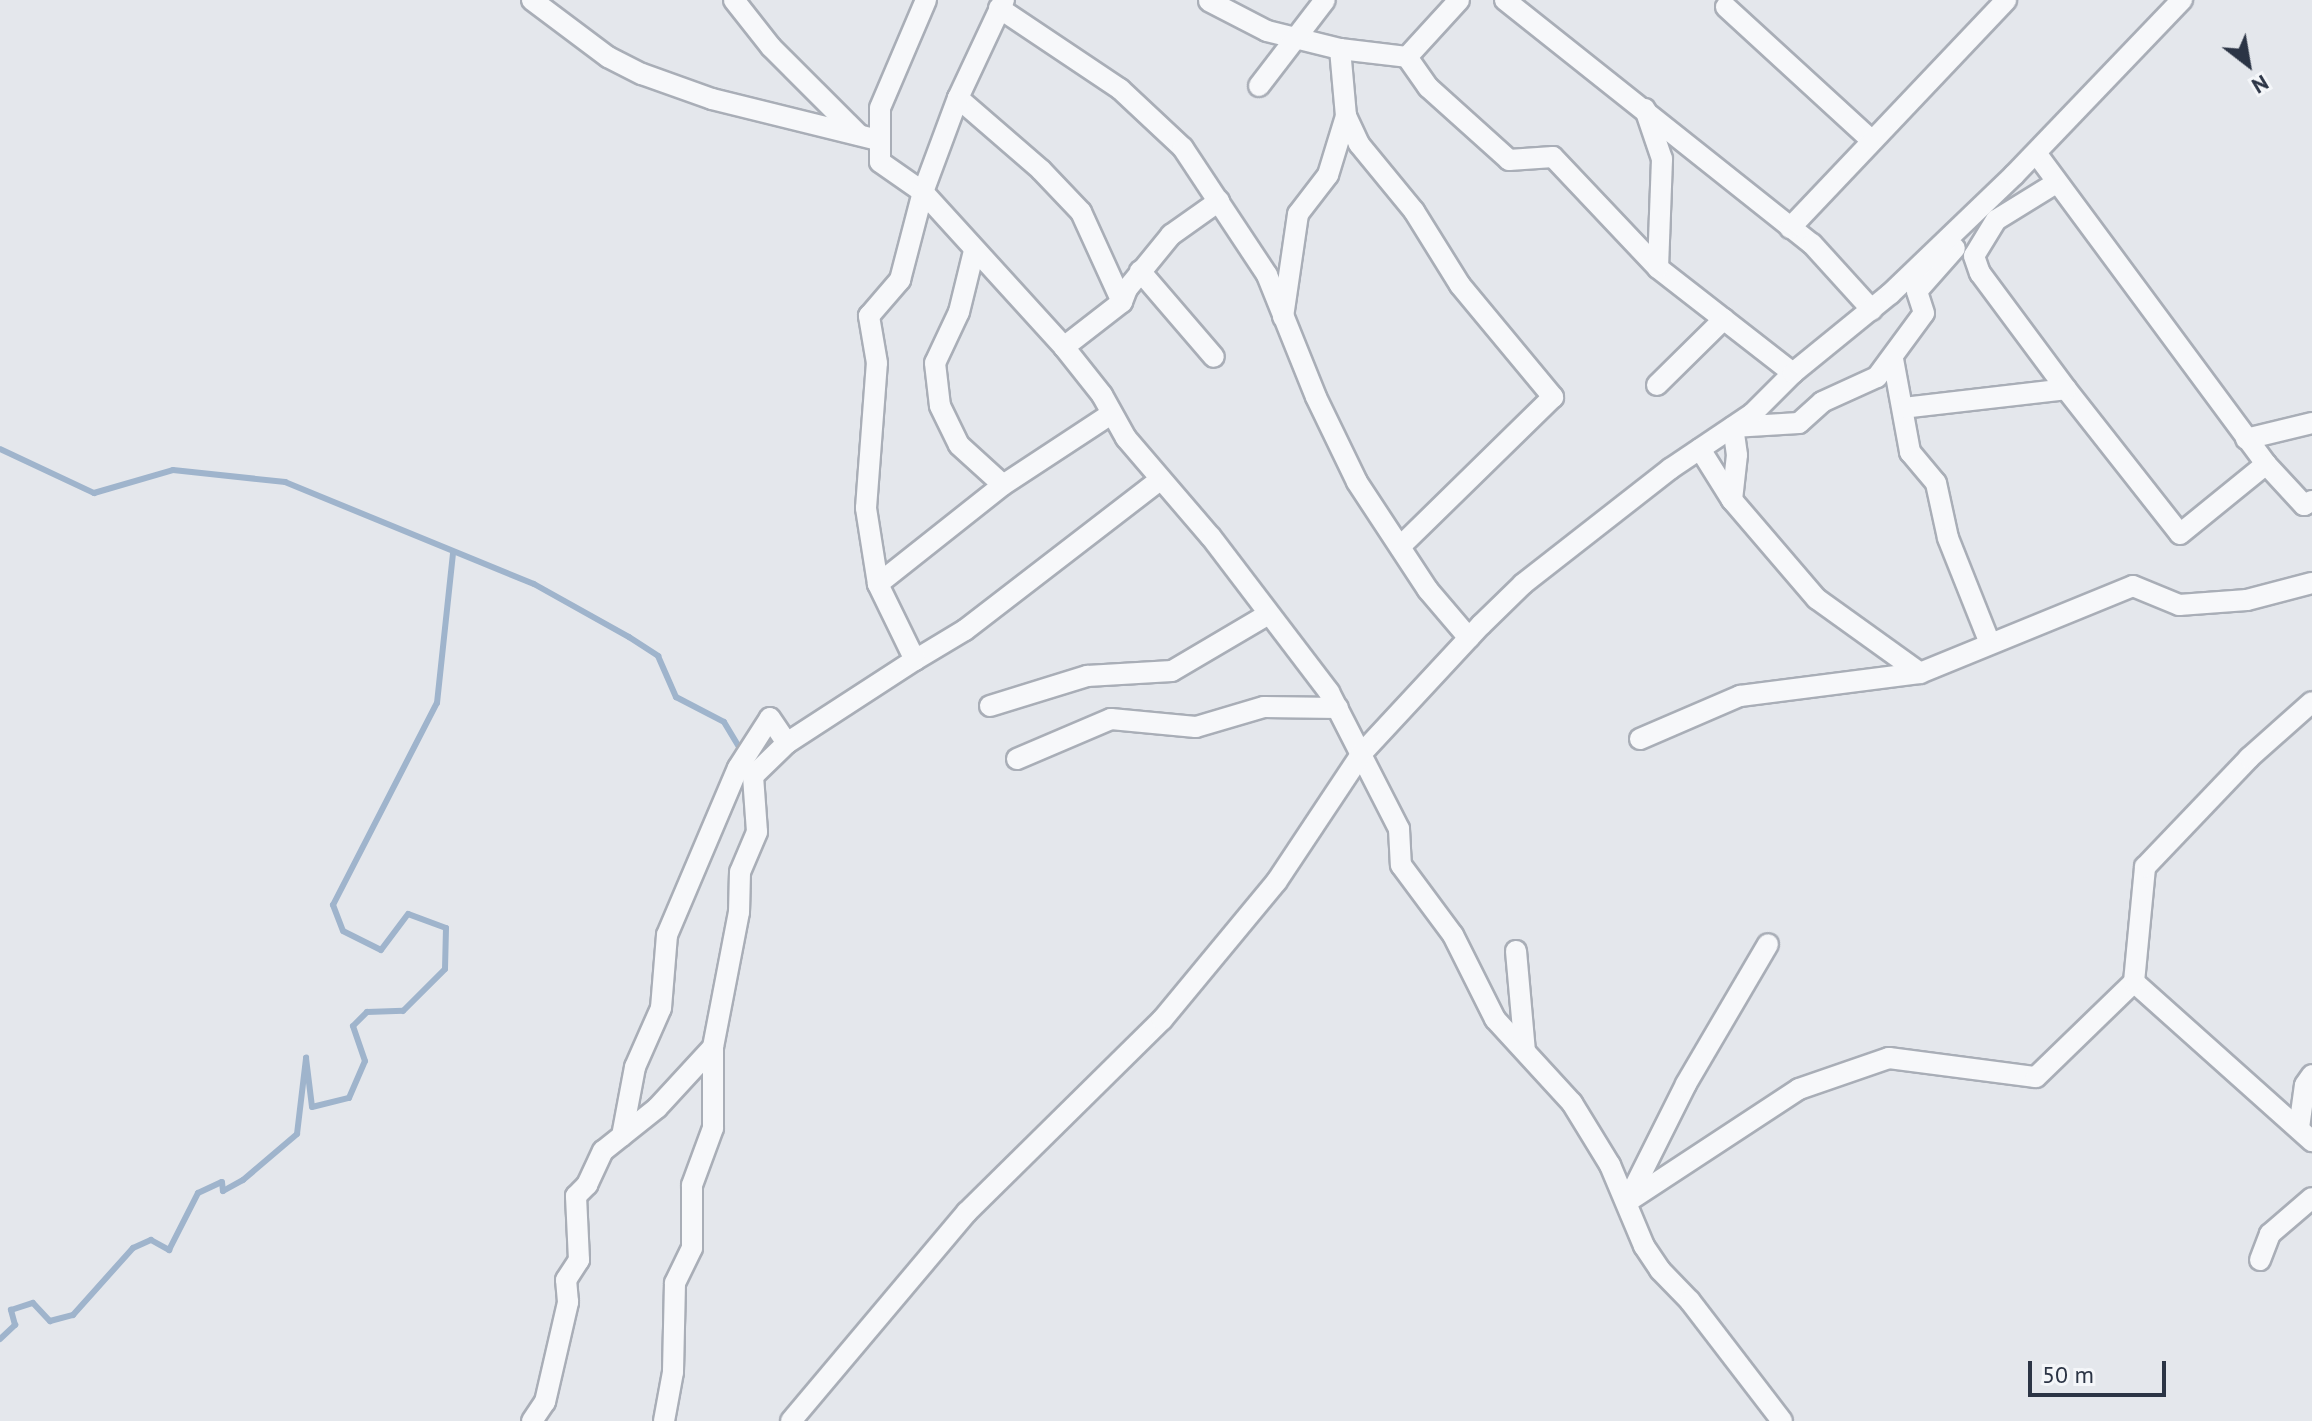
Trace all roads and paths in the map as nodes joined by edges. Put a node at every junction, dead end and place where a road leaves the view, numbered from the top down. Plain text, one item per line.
1 (532, 0) edge
2 (734, 0) edge
3 (926, 0) edge
4 (1325, 0) edge
5 (1459, 0) edge
6 (1505, 0) edge
7 (2006, 0) edge
8 (2182, 0) edge
9 (1209, 1) edge
10 (1002, 4) edge
11 (1726, 7) dead end
12 (1296, 37) junction
13 (1340, 49) junction
14 (1407, 57) junction
15 (1259, 86) dead end
16 (958, 98) junction
17 (1645, 109) junction
18 (1346, 116) junction
19 (868, 138) junction
20 (1871, 140) junction
21 (2036, 153) junction
22 (2056, 183) junction
23 (923, 192) junction
24 (1219, 201) junction
25 (1996, 220) junction
26 (1790, 228) junction
27 (974, 251) junction
28 (1658, 268) junction
29 (1140, 271) junction
30 (1122, 302) junction
31 (1872, 310) junction
32 (1724, 319) junction
33 (1282, 320) junction
34 (1064, 347) junction
35 (1214, 357) dead end
36 (1893, 359) junction
37 (1793, 373) junction
38 (1657, 385) dead end
39 (2066, 389) junction
40 (1903, 408) junction
41 (1111, 414) junction
42 (2312, 423) edge
43 (1733, 427) junction
44 (2246, 439) junction
45 (1700, 449) junction
46 (2266, 464) junction
47 (1161, 479) junction
48 (1003, 485) junction
49 (1732, 500) junction
50 (2309, 507) edge
51 (1400, 547) junction
52 (2312, 583) edge
53 (878, 584) junction
54 (1267, 615) junction
55 (1469, 638) junction
56 (1989, 641) junction
57 (915, 660) junction
58 (1920, 673) junction
59 (2312, 702) edge
60 (990, 706) dead end
61 (1338, 708) junction
62 (1640, 739) dead end
63 (787, 743) junction
64 (1362, 753) junction
65 (1017, 759) dead end
66 (1768, 944) dead end
67 (1516, 951) dead end
68 (2134, 982) junction
69 (713, 1047) junction
70 (1525, 1051) junction
71 (2312, 1075) edge
72 (2306, 1134) edge
73 (622, 1136) junction
74 (2312, 1198) edge
75 (1627, 1202) junction
76 (2260, 1260) dead end
77 (532, 1421) edge
78 (664, 1421) edge
79 (791, 1421) edge
80 (1782, 1421) edge

1 - 19 street
2 - 19 street
3 - 19 street
4 - 12 street
5 - 14 street
6 - 17 street
7 - 20 street
8 - 21 street
9 - 12 street
10 - 16 street
10 - 24 street
11 - 20 street
12 - 13 street
12 - 15 street
13 - 14 street
13 - 18 street
14 - 28 street
16 - 23 street
16 - 30 street
17 - 26 street
17 - 28 street
18 - 33 street
18 - 51 street
19 - 23 street
20 - 26 street
21 - 22 street
21 - 31 street
22 - 25 street
22 - 44 street
23 - 27 street
23 - 53 street
24 - 29 street
24 - 33 street
25 - 36 street
25 - 39 street
26 - 31 street
27 - 34 street
27 - 48 street
28 - 32 street
29 - 30 street
29 - 35 street
30 - 34 street
31 - 37 street
32 - 37 street
32 - 38 street
33 - 51 street
34 - 41 street
36 - 40 street
36 - 43 street
37 - 43 street
39 - 40 street
39 - 46 street
40 - 56 street
41 - 47 street
41 - 48 street
42 - 44 street
43 - 45 street
43 - 49 street
44 - 46 street
45 - 49 street
45 - 55 street
46 - 50 street
47 - 54 street
47 - 57 street
48 - 53 street
49 - 58 street
51 - 55 street
52 - 56 street
53 - 57 street
54 - 60 street
54 - 61 street
55 - 64 street
56 - 58 street
57 - 63 street
58 - 62 street
59 - 68 street
61 - 64 street
61 - 65 street
63 - 69 street
63 - 73 street
64 - 70 street
64 - 79 street
66 - 75 street
67 - 70 street
68 - 72 street
68 - 75 street
69 - 73 street
69 - 78 street
70 - 75 street
71 - 72 street
73 - 77 street
74 - 76 street
75 - 80 street

